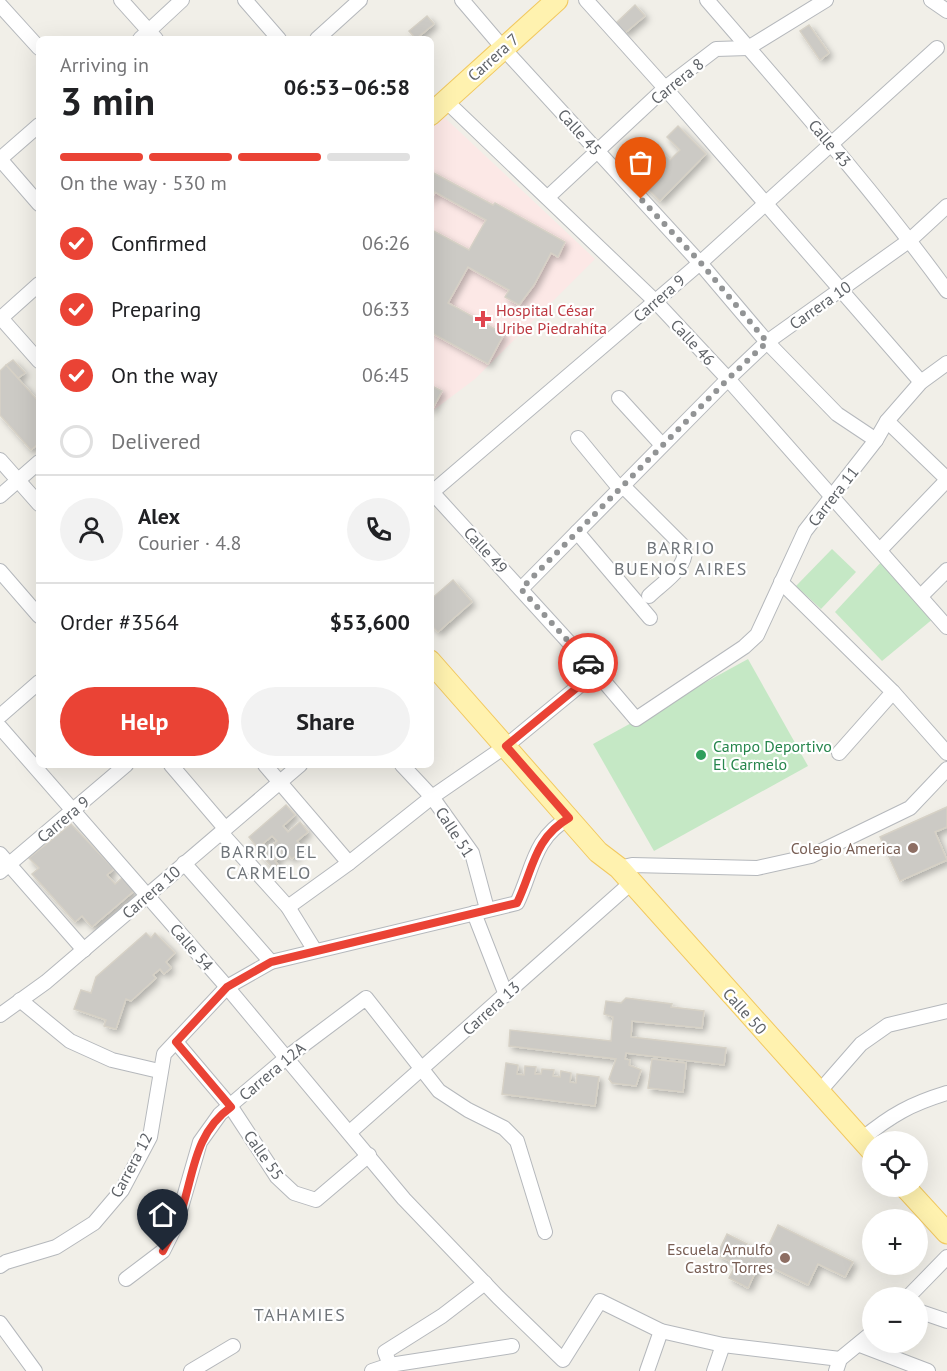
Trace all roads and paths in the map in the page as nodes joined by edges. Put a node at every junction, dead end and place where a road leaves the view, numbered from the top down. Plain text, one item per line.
1 (121, 0) edge
2 (182, 0) edge
3 (244, 0) edge
4 (360, 0) edge
5 (462, 0) edge
6 (557, 0) edge
7 (585, 0) edge
8 (706, 0) edge
9 (825, 0) edge
10 (931, 0) edge
11 (0, 5) edge
12 (947, 11) edge
13 (147, 36) edge
14 (149, 36) edge
15 (276, 36) edge
16 (320, 36) edge
17 (36, 45) edge
18 (503, 48) junction
19 (748, 48) junction
20 (937, 48) dead end
21 (665, 88) junction
22 (438, 108) edge
23 (36, 128) edge
24 (832, 145) junction
25 (597, 151) junction
26 (0, 159) edge
27 (548, 196) junction
28 (36, 201) edge
29 (766, 204) junction
30 (947, 206) edge
31 (910, 240) junction
32 (700, 262) junction
33 (36, 288) edge
34 (841, 290) junction
35 (947, 291) edge
36 (655, 301) junction
37 (2, 323) edge
38 (767, 342) junction
39 (36, 359) edge
40 (947, 363) edge
41 (728, 379) junction
42 (921, 382) junction
43 (619, 398) dead end
44 (886, 421) junction
45 (578, 438) dead end
46 (876, 440) junction
47 (662, 446) junction
48 (0, 460) edge
49 (36, 464) edge
50 (17, 480) junction
51 (947, 480) edge
52 (621, 487) junction
53 (434, 489) edge
54 (434, 495) edge
55 (0, 496) edge
56 (830, 497) junction
57 (36, 501) edge
58 (577, 532) junction
59 (879, 550) junction
60 (947, 570) edge
61 (0, 571) edge
62 (781, 582) junction
63 (521, 589) junction
64 (649, 596) dead end
65 (921, 596) junction
66 (36, 613) edge
67 (650, 618) dead end
68 (947, 627) edge
69 (434, 649) edge
70 (434, 665) edge
71 (596, 672) junction
72 (36, 685) edge
73 (893, 692) junction
74 (0, 716) edge
75 (636, 719) joint
76 (0, 727) edge
77 (511, 742) junction
78 (839, 753) dead end
79 (947, 753) edge
80 (36, 767) edge
81 (37, 768) edge
82 (123, 768) edge
83 (174, 768) edge
84 (267, 768) edge
85 (296, 768) edge
86 (405, 768) edge
87 (947, 769) edge
88 (279, 782) junction
89 (432, 797) junction
90 (74, 810) junction
91 (569, 818) junction
92 (224, 827) junction
93 (184, 863) junction
94 (349, 863) junction
95 (3, 864) edge
96 (625, 876) junction
97 (147, 895) junction
98 (288, 907) junction
99 (481, 911) junction
100 (314, 949) junction
101 (84, 950) junction
102 (271, 962) junction
103 (227, 987) junction
104 (506, 995) junction
105 (20, 1000) junction
106 (1, 1010) edge
107 (947, 1011) edge
108 (176, 1042) junction
109 (286, 1058) junction
110 (423, 1068) junction
111 (159, 1071) junction
112 (819, 1092) junction
113 (947, 1093) edge
114 (231, 1107) junction
115 (878, 1131) edge
116 (350, 1132) junction
117 (862, 1140) edge
118 (369, 1155) junction
119 (914, 1197) edge
120 (544, 1232) dead end
121 (947, 1233) edge
122 (947, 1257) edge
123 (0, 1266) edge
124 (126, 1279) dead end
125 (485, 1283) junction
126 (918, 1287) edge
127 (928, 1315) edge
128 (947, 1322) edge
129 (0, 1323) edge
130 (661, 1331) junction
131 (723, 1345) junction
132 (860, 1345) joint
133 (233, 1346) dead end
134 (512, 1346) dead end
135 (390, 1365) junction
136 (838, 1365) edge
137 (559, 1366) edge
138 (924, 1370) edge
139 (35, 1371) edge
140 (191, 1371) edge
141 (372, 1371) edge
142 (647, 1371) edge
143 (714, 1371) edge

1 - 13 street
2 - 14 street
3 - 15 street
4 - 16 street
5 - 18 street, Calle 45
6 - 18 main road, Carrera 7
7 - 21 street
8 - 19 street, Calle 43
9 - 19 street
10 - 12 street
11 - 17 street
18 - 22 main road, Carrera 7
18 - 25 street, Calle 45
19 - 21 street, Carrera 8
19 - 24 street, Calle 43
20 - 24 street, Carrera 9
21 - 25 street, Carrera 8
21 - 29 street
22 - 27 street, Calle 46
23 - 26 street
24 - 29 street, Carrera 9
24 - 31 street, Calle 43
25 - 27 street, Carrera 8
25 - 32 street, Calle 45
26 - 28 street
27 - 36 street, Calle 46
29 - 32 street, Carrera 9
29 - 34 street
30 - 31 street, Carrera 10
31 - 34 street, Carrera 10
31 - 35 street, Calle 43
32 - 36 street, Carrera 9
32 - 38 street, Calle 45
33 - 37 street
34 - 38 street, Carrera 10
34 - 42 street
36 - 41 street, Calle 46
36 - 53 street, Carrera 9
37 - 39 street
38 - 41 street, Carrera 10
38 - 46 street, Calle 45
40 - 42 street, Carrera 11
41 - 47 street, Carrera 10
41 - 56 street, Calle 46
42 - 44 street, Carrera 11
43 - 47 street
44 - 46 street, Carrera 11
44 - 51 street
45 - 52 street
46 - 56 street, Carrera 11
47 - 52 street, Carrera 10
48 - 50 street
49 - 50 street
50 - 55 street
50 - 57 street
51 - 59 street
52 - 58 street, Carrera 10
52 - 64 street
54 - 63 street, Calle 49
56 - 59 street, Calle 46
56 - 62 street, Carrera 11
58 - 63 street, Carrera 10
58 - 67 street
59 - 65 street, Calle 46
60 - 65 street
61 - 66 street
62 - 73 street
62 - 75 street, Carrera 11
63 - 71 street, Calle 49
65 - 68 street, Calle 46
69 - 77 main road, Calle 50
70 - 77 main road, Calle 50
71 - 75 street, Calle 49
71 - 77 street
72 - 74 street
73 - 78 street
73 - 79 street
76 - 80 street, Calle 54
77 - 89 street
77 - 91 main road, Calle 50
77 - 96 main road, Calle 50
81 - 90 street, Calle 54
82 - 90 street, Carrera 9
83 - 92 street
84 - 88 street
85 - 88 street, Carrera 10
86 - 89 street, Calle 51
87 - 96 street
88 - 92 street, Carrera 10
88 - 94 street
89 - 94 street
89 - 99 street, Calle 51
90 - 95 street, Carrera 9
90 - 97 street, Calle 54
91 - 96 main road, Calle 50
91 - 99 street, Carrera 12
92 - 93 street, Carrera 10
92 - 98 street
93 - 97 street, Carrera 10
93 - 102 street
94 - 98 street
95 - 101 street
96 - 104 street, Carrera 13
96 - 112 main road, Calle 50
97 - 101 street, Carrera 10
97 - 103 street, Calle 54
98 - 100 street
99 - 100 street, Carrera 12
99 - 104 street, Calle 51
100 - 102 street, Carrera 12
101 - 105 street, Carrera 10
102 - 103 street, Carrera 12
103 - 108 street, Carrera 12
103 - 109 street, Calle 54
104 - 110 street, Carrera 13
105 - 106 street, Carrera 10
105 - 111 street
107 - 112 street
108 - 111 street, Carrera 12
108 - 114 street, Calle 55
109 - 110 street, Carrera 12A
109 - 114 street, Carrera 12A
109 - 116 street, Calle 54
110 - 116 street, Carrera 13
110 - 120 street
111 - 123 street, Carrera 12
112 - 117 main road, Calle 50
113 - 115 street
114 - 118 street, Calle 55
114 - 124 street, Carrera 12A
116 - 118 street, Calle 54
118 - 125 street, Calle 54
119 - 121 main road
122 - 126 street
125 - 135 street
125 - 137 street, Calle 54
127 - 128 street
129 - 139 street
130 - 131 street
130 - 137 street
130 - 142 street
131 - 136 street
131 - 143 street
132 - 136 street
132 - 138 street
133 - 140 street
134 - 135 street
135 - 141 street

